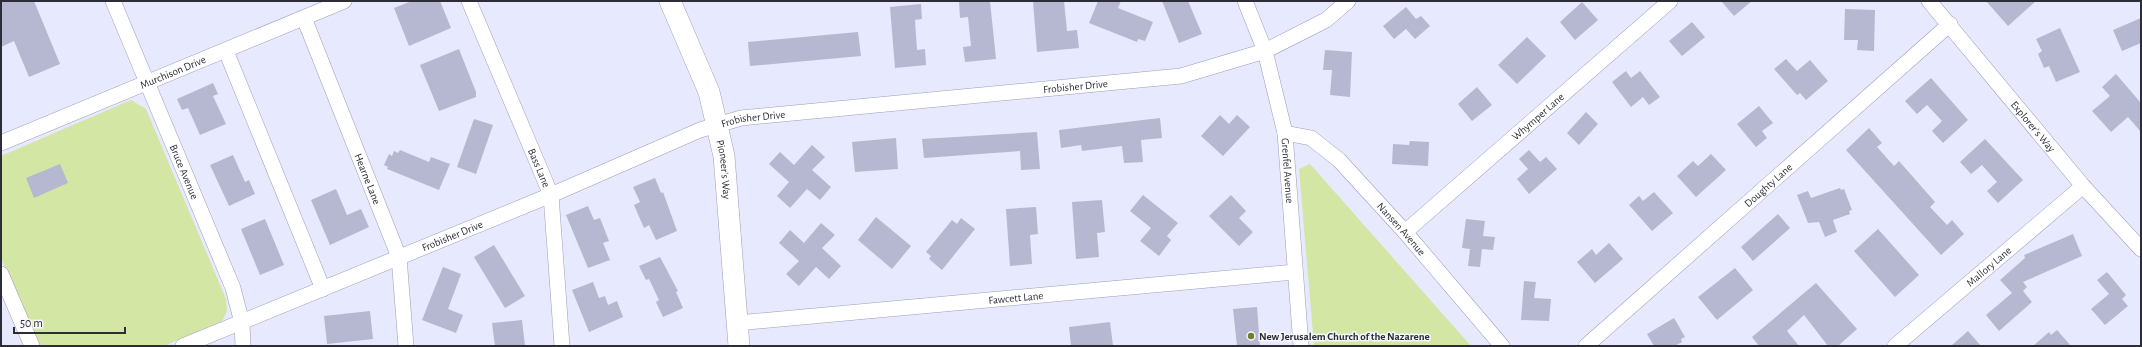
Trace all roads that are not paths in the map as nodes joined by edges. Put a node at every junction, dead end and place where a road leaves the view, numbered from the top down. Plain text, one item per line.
1 (113, 1) edge
2 (344, 1) edge
3 (469, 1) edge
4 (670, 1) edge
5 (1245, 1) edge
6 (1348, 1) edge
7 (1670, 1) edge
8 (1929, 1) edge
9 (304, 18) junction
10 (1950, 24) junction
11 (226, 50) junction
12 (1265, 51) junction
13 (147, 84) junction
14 (717, 125) junction
15 (1285, 133) junction
16 (1, 144) edge
17 (2083, 186) junction
18 (551, 195) junction
19 (1405, 232) junction
20 (2141, 249) edge
21 (399, 257) junction
22 (1295, 272) junction
23 (1, 274) edge
24 (323, 289) junction
25 (242, 323) junction
26 (737, 323) junction
27 (32, 346) edge
28 (183, 346) edge
29 (243, 346) edge
30 (406, 346) edge
31 (562, 346) edge
32 (739, 346) edge
33 (1301, 346) edge
34 (1502, 346) edge
35 (1586, 346) edge
36 (1895, 346) edge

1 - 13 street, Bruce Avenue
2 - 9 street, Murchison Drive
3 - 18 street, Bass Lane
4 - 14 main road, Pioneer's Way
5 - 12 street, Grenfel Avenue
6 - 12 street, Frobisher Drive
7 - 19 street, Whymper Lane
8 - 10 street, Explorer's Way
9 - 11 street, Murchison Drive
9 - 21 street, Hearne Lane
10 - 17 street, Explorer's Way
10 - 35 street, Doughty Lane
11 - 13 street, Murchison Drive
11 - 24 street
12 - 14 street, Frobisher Drive
12 - 15 street, Grenfel Avenue
13 - 16 street, Murchison Drive
13 - 25 street, Bruce Avenue
14 - 18 street, Frobisher Drive
14 - 26 main road, Pioneer's Way
15 - 19 street, Nansen Avenue
15 - 22 street, Grenfel Avenue
17 - 20 street, Explorer's Way
17 - 36 street, Mallory Lane
18 - 21 street, Frobisher Drive
18 - 31 street, Bass Lane
19 - 34 street, Nansen Avenue
21 - 24 street, Frobisher Drive
21 - 30 street, Hearne Lane
22 - 26 street, Fawcett Lane
22 - 33 street, Grenfel Avenue
23 - 27 street
24 - 25 street, Frobisher Drive
25 - 28 street, Frobisher Drive
25 - 29 street, Bruce Avenue
26 - 32 main road, Pioneer's Way

